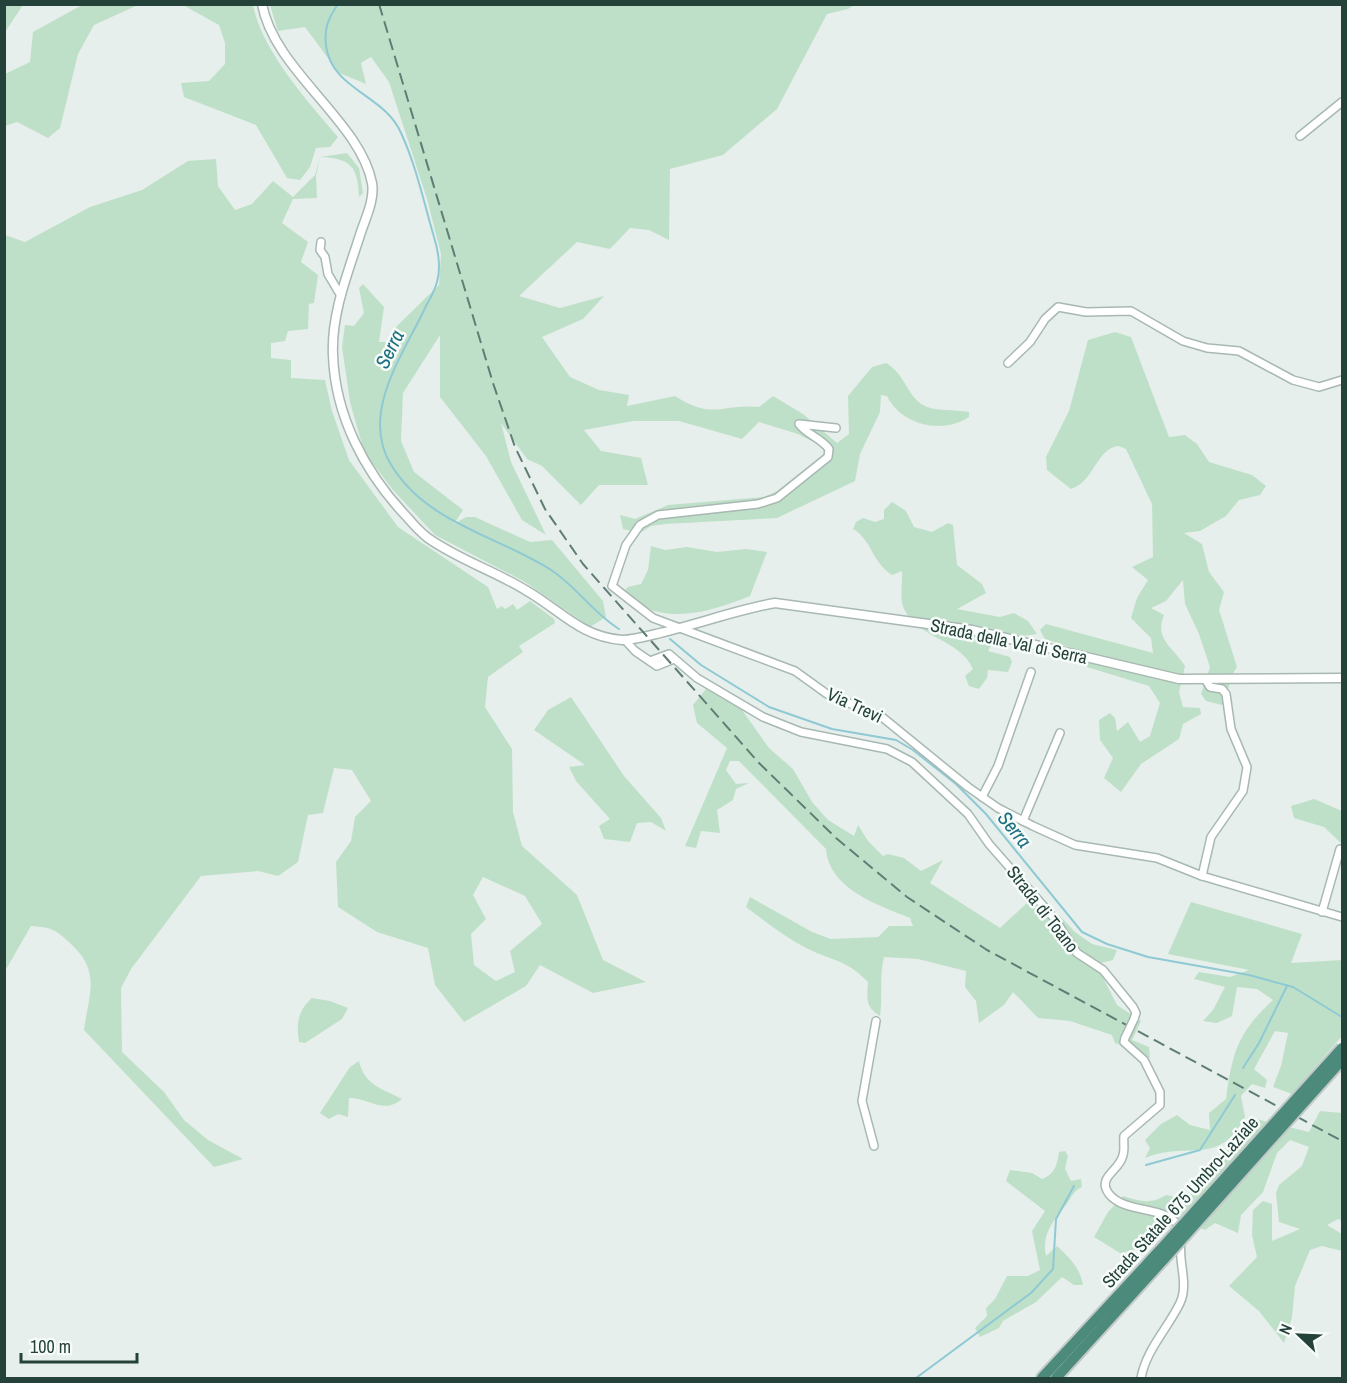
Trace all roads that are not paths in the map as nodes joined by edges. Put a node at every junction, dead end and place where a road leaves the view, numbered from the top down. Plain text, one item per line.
1 (262, 4) edge
2 (1342, 102) edge
3 (1300, 136) dead end
4 (321, 242) dead end
5 (341, 296) junction
6 (1008, 363) dead end
7 (1342, 380) edge
8 (836, 428) dead end
9 (678, 629) junction
10 (625, 640) junction
11 (1031, 672) dead end
12 (1342, 678) edge
13 (1205, 679) junction
14 (1060, 733) dead end
15 (982, 797) junction
16 (1023, 821) junction
17 (1340, 849) dead end
18 (1202, 876) junction
19 (1322, 912) junction
20 (1342, 917) edge
21 (876, 1021) dead end
22 (1342, 1048) edge
23 (1342, 1060) edge
24 (874, 1146) dead end
25 (1163, 1254) junction
26 (1042, 1378) edge
27 (1056, 1378) edge
28 (1141, 1378) edge

1 - 5 street, Strada della Val di Serra
2 - 3 street
4 - 5 street
5 - 10 street, Strada della Val di Serra
6 - 7 street
8 - 9 street
9 - 10 street, Strada della Val di Serra
9 - 13 street, Strada della Val di Serra
9 - 15 street, Via Trevi
10 - 28 street, Strada di Toano, bridge
11 - 15 street
12 - 13 street, Strada della Val di Serra
13 - 18 street
14 - 16 street
15 - 16 street, Via Trevi
16 - 18 street, Via Trevi
17 - 19 street
18 - 19 street, Via Trevi
19 - 20 street, Via Trevi
21 - 24 street
22 - 25 highway, Strada Statale 675 Umbro-Laziale, bridge
23 - 25 highway, Strada Statale 675 Umbro-Laziale, bridge
25 - 26 highway, Strada Statale 675 Umbro-Laziale
25 - 27 highway, Strada Statale 675 Umbro-Laziale

